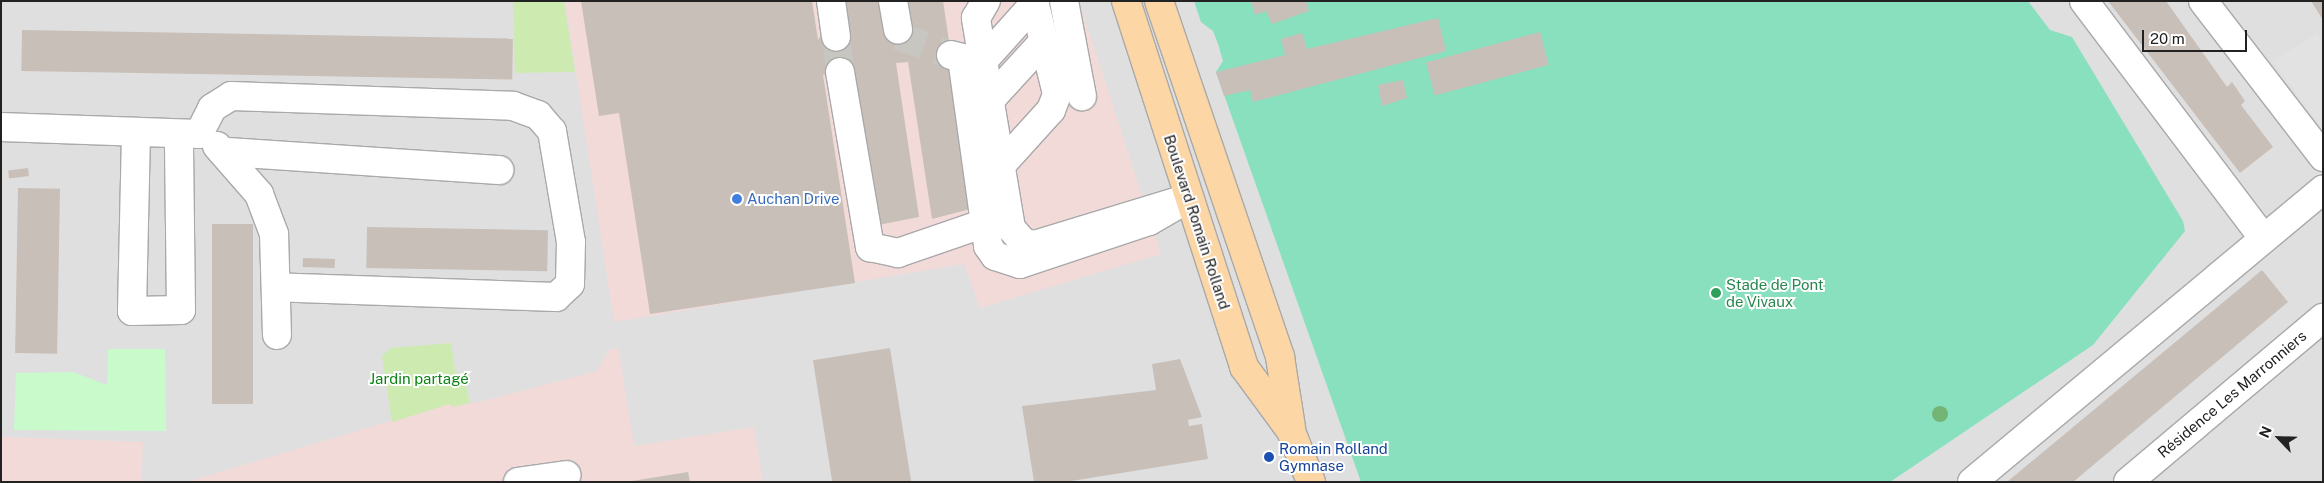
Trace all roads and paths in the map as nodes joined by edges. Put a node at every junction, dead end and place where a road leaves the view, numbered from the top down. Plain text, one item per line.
1 (831, 1) edge
2 (893, 1) edge
3 (986, 1) edge
4 (1064, 1) edge
5 (1126, 1) edge
6 (1159, 1) edge
7 (2084, 1) edge
8 (2203, 1) edge
9 (898, 30) dead end
10 (1038, 30) edge
11 (836, 37) tunnel mouth
12 (951, 55) tunnel mouth
13 (840, 72) tunnel mouth
14 (1082, 96) dead end
15 (991, 101) junction
16 (1, 127) edge
17 (136, 134) junction
18 (189, 134) junction
19 (227, 152) junction
20 (2323, 157) edge
21 (499, 170) dead end
22 (1222, 188) junction
23 (2323, 190) edge
24 (1189, 198) junction
25 (985, 223) junction
26 (2264, 239) junction
27 (276, 287) junction
28 (2323, 318) edge
29 (277, 335) dead end
30 (1291, 431) junction
31 (566, 475) dead end
32 (2140, 478) edge
33 (518, 482) edge
34 (1311, 482) edge
35 (1972, 482) edge

1 - 11 lane
2 - 9 lane
3 - 15 lane
4 - 14 lane
5 - 24 main road, Boulevard Romain Rolland
6 - 22 main road, Boulevard Romain Rolland
7 - 26 lane
8 - 20 lane
10 - 15 lane
10 - 15 lane
10 - 15 lane
10 - 15 lane
12 - 25 lane
13 - 25 lane
15 - 24 lane
16 - 17 lane
17 - 18 lane
17 - 18 lane
18 - 19 lane
18 - 27 lane
19 - 21 lane
19 - 27 lane
22 - 24 lane
22 - 30 main road, Boulevard Romain Rolland
23 - 26 lane
24 - 25 lane
24 - 30 main road, Boulevard Romain Rolland
26 - 35 lane
27 - 29 lane
28 - 32 lane, Résidence Les Marronniers
30 - 34 main road, Boulevard Romain Rolland
31 - 33 lane

